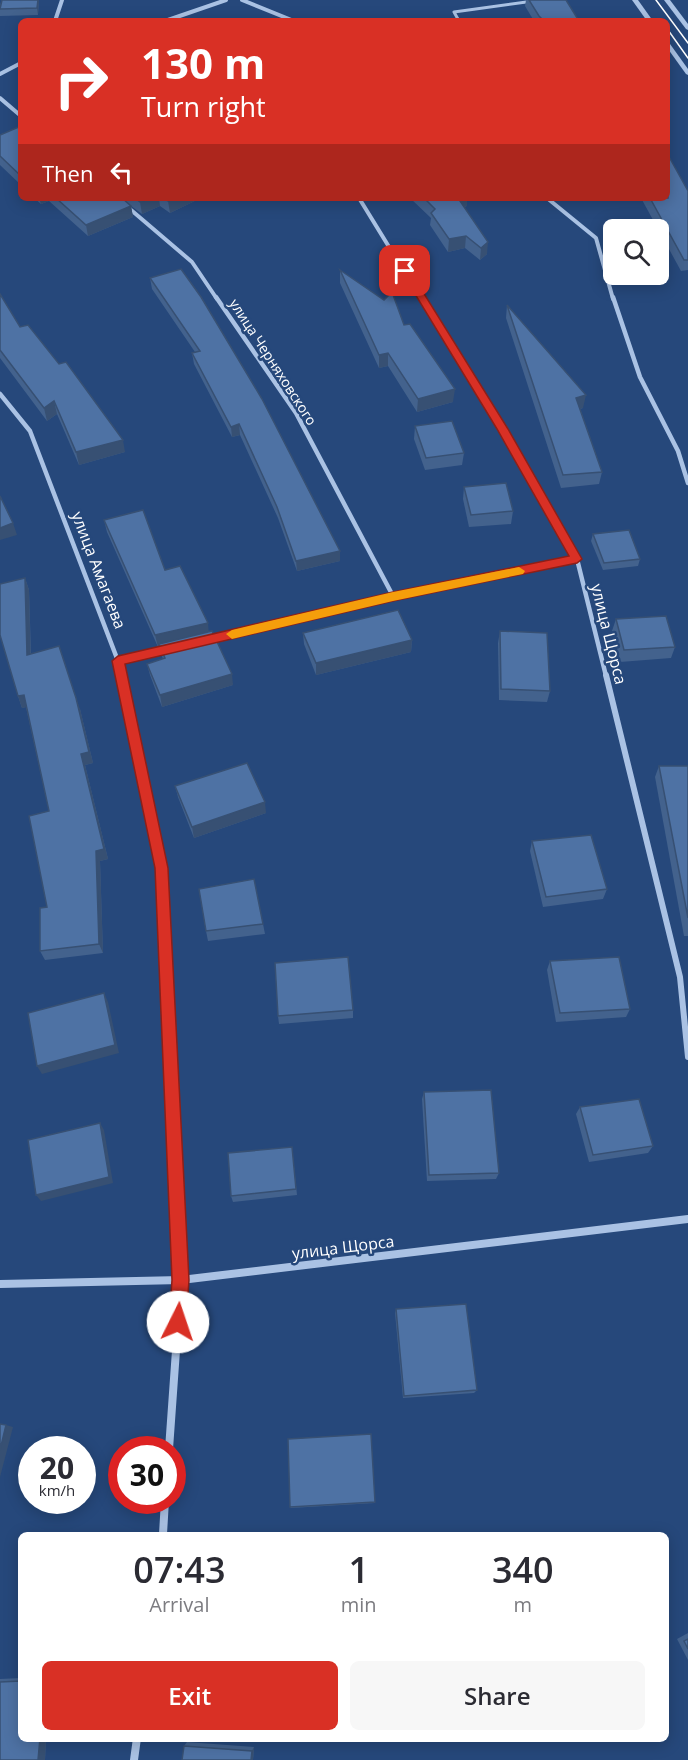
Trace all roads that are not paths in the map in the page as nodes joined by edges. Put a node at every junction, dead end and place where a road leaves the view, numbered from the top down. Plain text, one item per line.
1 (62, 0) edge
2 (226, 0) edge
3 (242, 0) edge
4 (541, 0) edge
5 (635, 0) edge
6 (667, 0) edge
7 (56, 18) edge
8 (174, 18) edge
9 (287, 18) edge
10 (457, 18) edge
11 (648, 18) edge
12 (688, 28) edge
13 (670, 48) edge
14 (18, 65) edge
15 (0, 74) edge
16 (688, 74) edge
17 (0, 98) edge
18 (18, 113) edge
19 (121, 201) edge
20 (361, 201) edge
21 (552, 201) edge
22 (0, 394) edge
23 (688, 483) edge
24 (577, 559) junction
25 (393, 596) junction
26 (198, 642) edge
27 (175, 648) edge
28 (118, 661) junction
29 (680, 977) junction
30 (688, 977) edge
31 (688, 1057) edge
32 (688, 1219) edge
33 (181, 1280) junction
34 (0, 1284) edge
35 (170, 1436) edge
36 (164, 1514) edge
37 (163, 1532) edge
38 (136, 1742) edge
39 (134, 1760) edge

1 - 7 street
2 - 8 street
3 - 9 street
4 - 10 lane
5 - 11 street
6 - 12 street
13 - 16 street
14 - 15 street
17 - 18 street
19 - 25 street, улица Черняховского
20 - 24 street, улица Щорса
21 - 23 street
22 - 28 street, улица Амагаева
24 - 25 street
24 - 29 street, улица Щорса
25 - 26 street
27 - 28 street
28 - 33 street, улица Амагаева
29 - 30 street
29 - 31 street, улица Щорса
32 - 33 street, улица Щорса
33 - 34 street, улица Щорса
33 - 35 street, улица Амагаева
36 - 37 street
38 - 39 street

